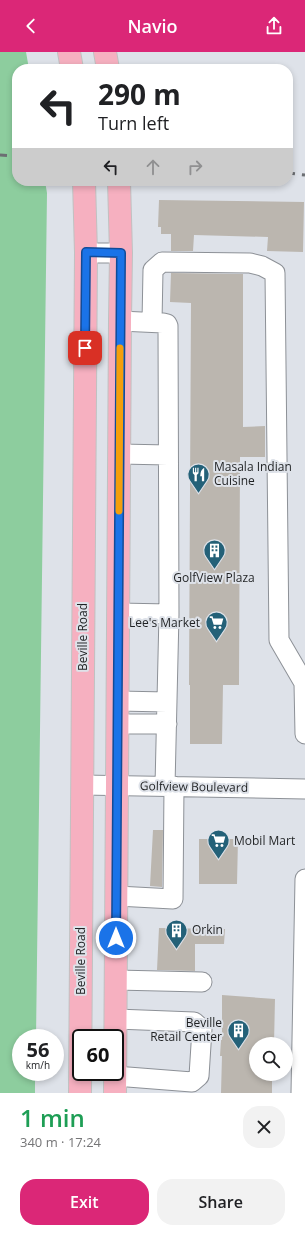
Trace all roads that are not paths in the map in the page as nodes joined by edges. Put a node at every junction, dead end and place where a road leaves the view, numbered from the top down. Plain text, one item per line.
1 (69, 52) edge
2 (105, 52) edge
3 (71, 64) edge
4 (107, 64) edge
5 (84, 186) edge
6 (119, 186) edge
7 (86, 252) junction
8 (121, 253) junction
9 (120, 321) junction
10 (152, 322) junction
11 (120, 454) junction
12 (168, 455) junction
13 (118, 613) junction
14 (168, 614) junction
15 (118, 702) junction
16 (167, 702) junction
17 (118, 724) junction
18 (167, 724) junction
19 (305, 734) edge
20 (82, 785) junction
21 (117, 785) junction
22 (170, 786) junction
23 (305, 789) edge
24 (305, 879) edge
25 (117, 896) junction
26 (116, 980) junction
27 (202, 982) dead end
28 (116, 1019) junction
29 (115, 1085) edge
30 (156, 1086) edge
31 (80, 1093) edge
32 (301, 1093) edge

1 - 3 main road
2 - 4 main road
5 - 7 main road, Beville Road
6 - 8 main road
7 - 8 street
7 - 20 main road, Beville Road
8 - 9 main road
9 - 10 street
9 - 11 main road
10 - 12 street
10 - 19 street
11 - 12 street
11 - 13 main road
12 - 14 street
13 - 14 street
13 - 15 main road
14 - 16 street
15 - 16 street
15 - 17 main road
16 - 18 street
17 - 18 street
17 - 21 main road
18 - 22 street
20 - 21 street, Golfview Boulevard
20 - 31 main road, Beville Road
21 - 22 street, Golfview Boulevard
21 - 25 main road
22 - 23 street, Golfview Boulevard
22 - 25 street
24 - 32 street
25 - 26 main road
26 - 27 street
26 - 28 main road
28 - 29 main road
28 - 30 street
29 - 30 street

